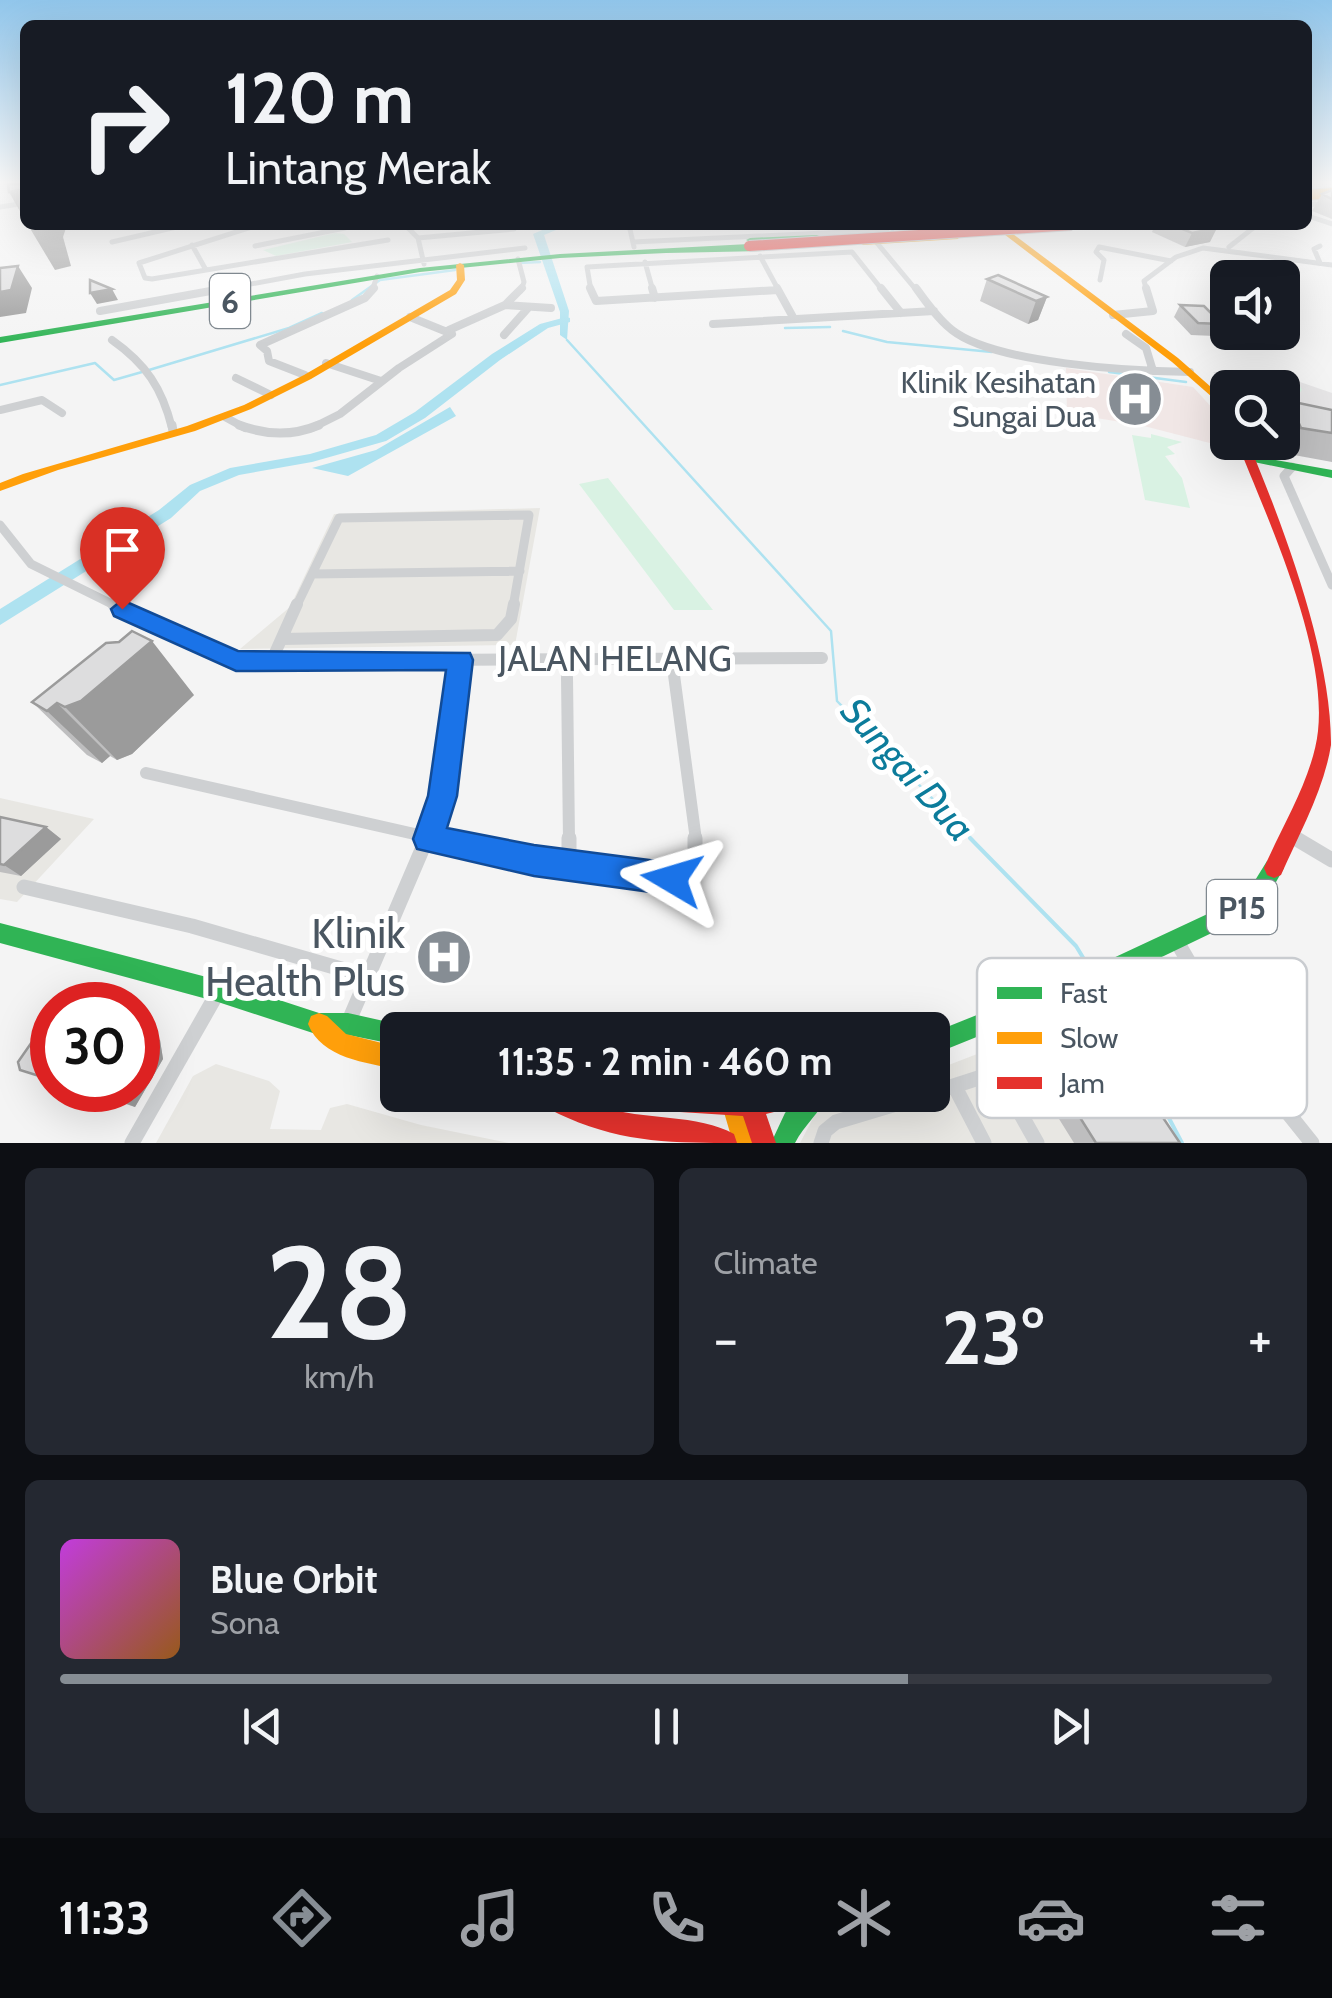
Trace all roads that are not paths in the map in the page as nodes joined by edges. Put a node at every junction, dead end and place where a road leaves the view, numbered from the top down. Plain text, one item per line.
1 (132, 237) edge
2 (216, 237) edge
3 (249, 237) edge
4 (293, 237) edge
5 (354, 237) edge
6 (422, 237) edge
7 (633, 237) edge
8 (857, 237) edge
9 (859, 237) edge
10 (881, 237) edge
11 (882, 237) edge
12 (907, 237) edge
13 (908, 237) edge
14 (1017, 237) edge
15 (1243, 237) edge
16 (418, 238) joint
17 (388, 240) dead end
18 (112, 242) dead end
19 (360, 244) junction
20 (192, 245) junction
21 (255, 246) junction
22 (1320, 246) dead end
23 (1229, 247) junction
24 (664, 248) junction
25 (752, 249) junction
26 (637, 251) junction
27 (559, 254) junction
28 (525, 258) junction
29 (611, 258) junction
30 (264, 260) junction
31 (1171, 261) junction
32 (424, 262) junction
33 (1320, 263) junction
34 (1332, 264) edge
35 (460, 265) junction
36 (206, 270) junction
37 (900, 272) junction
38 (873, 276) junction
39 (377, 279) junction
40 (1100, 280) dead end
41 (778, 290) junction
42 (654, 298) junction
43 (505, 305) junction
44 (528, 308) junction
45 (551, 308) dead end
46 (100, 311) dead end
47 (934, 311) junction
48 (901, 313) junction
49 (1116, 313) junction
50 (410, 316) junction
51 (794, 319) junction
52 (713, 324) dead end
53 (450, 332) junction
54 (1126, 334) dead end
55 (504, 335) dead end
56 (0, 337) edge
57 (112, 340) dead end
58 (326, 364) junction
59 (1183, 366) junction
60 (1153, 371) junction
61 (305, 375) junction
62 (236, 378) dead end
63 (381, 381) junction
64 (1210, 391) edge
65 (271, 395) junction
66 (0, 410) edge
67 (62, 413) dead end
68 (225, 418) junction
69 (174, 431) junction
70 (1250, 460) edge
71 (1273, 460) edge
72 (1292, 467) junction
73 (1332, 474) edge
74 (0, 487) edge
75 (0, 525) edge
76 (520, 571) junction
77 (312, 574) junction
78 (1332, 585) edge
79 (1326, 636) edge
80 (282, 639) junction
81 (822, 658) dead end
82 (460, 660) junction
83 (272, 662) junction
84 (674, 675) dead end
85 (568, 676) dead end
86 (1325, 764) edge
87 (146, 773) dead end
88 (1290, 834) junction
89 (428, 839) junction
90 (1332, 860) edge
91 (569, 865) junction
92 (24, 886) dead end
93 (0, 933) edge
94 (1175, 940) junction
95 (1137, 958) edge
96 (1186, 958) edge
97 (369, 977) junction
98 (218, 992) junction
99 (320, 1024) junction
100 (348, 1024) junction
101 (977, 1026) edge
102 (380, 1030) edge
103 (950, 1037) edge
104 (340, 1044) junction
105 (380, 1054) edge
106 (977, 1079) edge
107 (954, 1087) junction
108 (950, 1088) edge
109 (574, 1112) edge
110 (742, 1112) edge
111 (747, 1112) edge
112 (802, 1112) edge
113 (869, 1112) edge
114 (1023, 1118) edge
115 (1292, 1118) edge
116 (132, 1143) edge
117 (725, 1143) edge
118 (745, 1143) edge
119 (764, 1143) edge
120 (784, 1143) edge
121 (821, 1143) edge
122 (984, 1143) edge
123 (1037, 1143) edge
124 (1312, 1143) edge

1 - 18 street
2 - 20 street
3 - 21 street
4 - 21 street
5 - 19 street
6 - 16 street
7 - 26 street
8 - 24 main road, 6
9 - 26 street
10 - 37 street
11 - 24 main road, 6
12 - 25 main road, 6, bridge
13 - 25 main road, 6, bridge
14 - 49 main road
15 - 23 street
16 - 32 street
17 - 19 street
19 - 30 street
20 - 36 street
20 - 36 street
21 - 30 street
22 - 33 street
23 - 31 street
23 - 33 street
24 - 25 main road, 6
24 - 26 main road, 6
24 - 29 main road, 6
25 - 26 street
25 - 38 street
25 - 41 street
26 - 27 main road, 6
26 - 29 street
26 - 42 street
27 - 28 main road, 6
27 - 29 main road, 6
28 - 32 main road, 6
28 - 35 main road, 6
28 - 43 street
29 - 42 street
30 - 36 street
31 - 40 street
31 - 49 street
32 - 46 street
32 - 56 main road, 6
33 - 34 street
35 - 39 main road, 6
35 - 50 main road
37 - 38 street
37 - 47 street
38 - 48 street
39 - 56 main road, 6
39 - 61 street
41 - 42 street
41 - 51 street
43 - 44 street
43 - 53 street
44 - 45 street
44 - 55 street
47 - 48 street
47 - 60 street
48 - 51 street
49 - 59 main road
50 - 53 street
50 - 58 main road
51 - 52 street
53 - 63 street
54 - 60 street
57 - 69 street
58 - 61 main road
58 - 63 street
59 - 60 street
59 - 64 main road
61 - 65 main road
62 - 65 street
63 - 68 street
65 - 68 main road
66 - 67 street
68 - 69 main road
69 - 74 main road
70 - 79 main road, P15
71 - 72 main road
72 - 73 main road
72 - 78 street
75 - 83 street, JALAN HELANG
76 - 77 street
76 - 77 street
76 - 80 street
77 - 80 street
79 - 86 main road, P15
80 - 83 street
81 - 82 street, JALAN HELANG
82 - 83 street, JALAN HELANG
82 - 89 street
84 - 91 street
85 - 91 street
86 - 88 main road, P15
87 - 89 street
88 - 90 street
88 - 94 main road, P15
89 - 91 street
89 - 97 street
92 - 97 street
93 - 98 main road
94 - 95 main road, P15
94 - 96 street
97 - 100 street
98 - 99 main road
98 - 116 street
99 - 100 main road
99 - 104 main road
100 - 102 main road
100 - 104 street
101 - 103 main road, P15
104 - 105 main road
106 - 107 street
107 - 108 street
107 - 122 street
109 - 117 main road
110 - 118 main road
111 - 119 main road
112 - 120 main road
113 - 121 street
114 - 123 street
115 - 124 street

